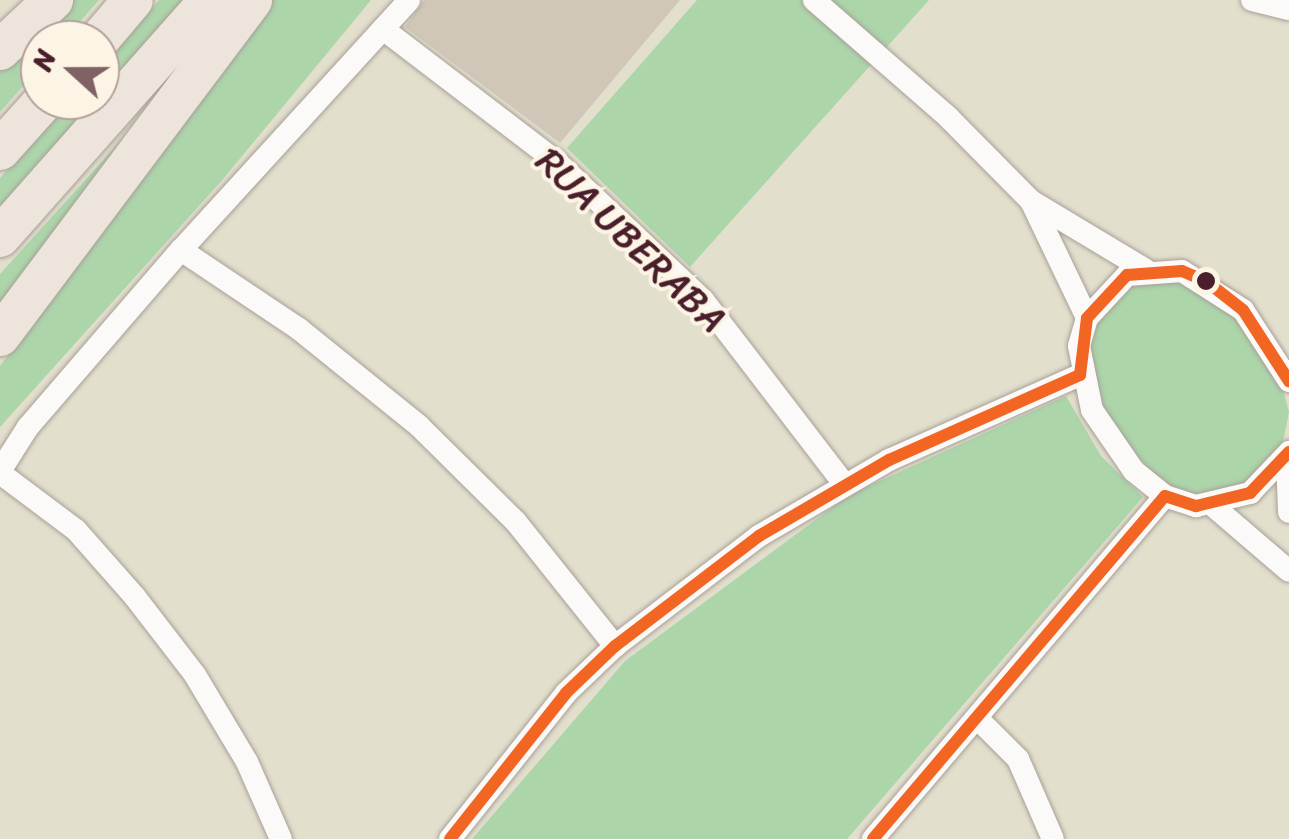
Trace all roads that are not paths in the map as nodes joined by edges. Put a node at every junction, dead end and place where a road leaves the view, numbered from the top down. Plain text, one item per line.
1 (53, 0) edge
2 (134, 0) edge
3 (210, 0) edge
4 (252, 0) edge
5 (409, 0) edge
6 (814, 0) edge
7 (1252, 0) edge
8 (1289, 9) edge
9 (116, 20) edge
10 (383, 29) junction
11 (0, 50) edge
12 (27, 120) edge
13 (0, 150) edge
14 (1031, 201) junction
15 (0, 237) edge
16 (180, 250) junction
17 (1146, 270) junction
18 (1086, 318) junction
19 (0, 336) edge
20 (1278, 336) edge
21 (1080, 374) junction
22 (1289, 381) edge
23 (1288, 454) edge
24 (0, 472) edge
25 (844, 484) junction
26 (1165, 496) junction
27 (1212, 505) junction
28 (1289, 512) edge
29 (1289, 571) edge
30 (615, 646) junction
31 (976, 718) junction
32 (281, 839) edge
33 (450, 839) edge
34 (873, 839) edge
35 (1053, 839) edge

1 - 11 highway
2 - 9 highway
3 - 15 highway
4 - 19 highway
5 - 10 street
6 - 14 street
7 - 8 street
10 - 16 street
10 - 25 street, RUA UBERABA
12 - 13 highway
14 - 17 street
14 - 18 street
16 - 24 street
16 - 30 street
17 - 18 street
17 - 20 street
18 - 21 street
20 - 22 street
21 - 25 street
21 - 26 street
23 - 27 street
23 - 28 street
24 - 32 street
25 - 30 street
26 - 27 street
26 - 31 street
27 - 29 street
30 - 33 street
31 - 34 street
31 - 35 street

